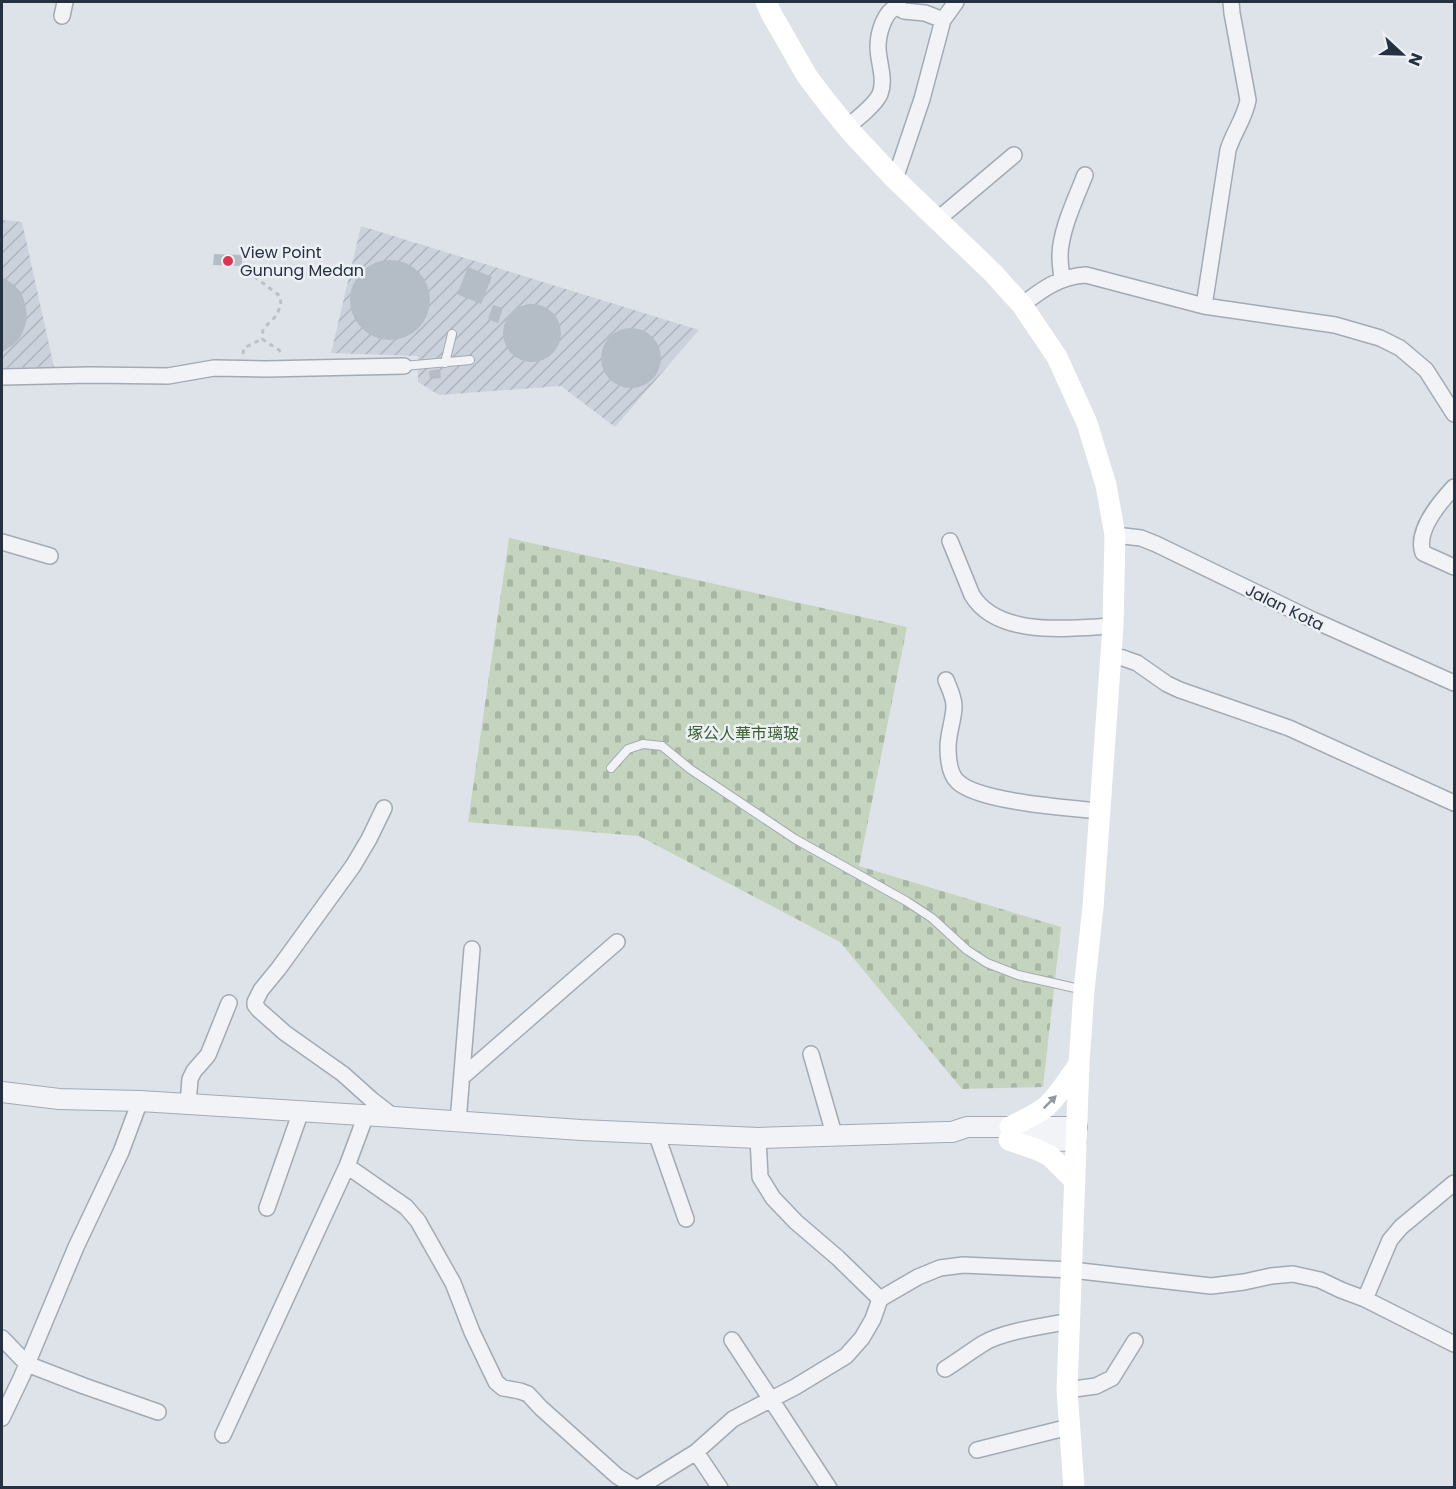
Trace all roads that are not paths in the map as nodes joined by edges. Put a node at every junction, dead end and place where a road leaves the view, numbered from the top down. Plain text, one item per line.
1 (766, 2) edge
2 (956, 2) edge
3 (1231, 2) edge
4 (943, 20) junction
5 (848, 127) junction
6 (1014, 155) dead end
7 (1085, 175) dead end
8 (895, 179) junction
9 (937, 220) junction
10 (1062, 279) junction
11 (1022, 305) junction
12 (1204, 306) junction
13 (452, 334) dead end
14 (470, 360) dead end
15 (445, 363) junction
16 (404, 366) joint
17 (2, 377) edge
18 (1455, 414) edge
19 (1455, 487) edge
20 (1115, 535) junction
21 (950, 541) dead end
22 (2, 542) edge
23 (50, 556) dead end
24 (1455, 567) edge
25 (1113, 626) junction
26 (1111, 656) junction
27 (946, 680) dead end
28 (1455, 683) edge
29 (611, 768) dead end
30 (1455, 803) edge
31 (384, 808) dead end
32 (1100, 811) junction
33 (617, 942) dead end
34 (472, 949) dead end
35 (1084, 990) junction
36 (229, 1003) dead end
37 (811, 1054) dead end
38 (1079, 1064) junction
39 (462, 1077) junction
40 (2, 1092) edge
41 (140, 1101) junction
42 (188, 1104) junction
43 (301, 1111) junction
44 (366, 1115) junction
45 (394, 1117) junction
46 (458, 1122) junction
47 (656, 1133) junction
48 (1009, 1133) junction
49 (834, 1134) junction
50 (1077, 1134) junction
51 (758, 1138) junction
52 (346, 1166) junction
53 (1075, 1181) junction
54 (1455, 1183) edge
55 (267, 1208) dead end
56 (686, 1219) dead end
57 (1072, 1270) junction
58 (880, 1299) junction
59 (1365, 1299) junction
60 (1070, 1321) junction
61 (2, 1338) edge
62 (732, 1340) dead end
63 (1135, 1341) dead end
64 (1455, 1344) edge
65 (27, 1364) junction
66 (945, 1369) dead end
67 (1067, 1390) junction
68 (771, 1400) junction
69 (158, 1412) dead end
70 (2, 1418) edge
71 (1069, 1427) junction
72 (223, 1435) dead end
73 (977, 1450) dead end
74 (696, 1452) junction
75 (637, 1488) edge
76 (720, 1488) edge
77 (829, 1488) edge
78 (1074, 1488) edge

1 - 5 main road
2 - 4 street
3 - 12 street
4 - 5 street
4 - 8 street
5 - 8 main road
6 - 9 street
7 - 10 street
8 - 9 main road
9 - 11 main road
10 - 11 street
10 - 12 street
11 - 20 main road
12 - 18 street
13 - 15 lane
14 - 15 lane
15 - 16 lane
16 - 17 street
19 - 24 street
20 - 25 main road
20 - 28 street, Jalan Kota
21 - 25 street
22 - 23 street
25 - 26 main road
26 - 30 street
26 - 32 main road
27 - 32 street
29 - 35 lane
31 - 45 street
32 - 35 main road
33 - 39 street
34 - 39 street
35 - 38 main road
36 - 42 street
37 - 49 street
48 -> 38 main road
38 - 50 main road
39 - 46 street
40 - 41 street
41 - 42 street
41 - 65 street
42 - 43 street
43 - 44 street
43 - 55 street
44 - 45 street
44 - 52 street
45 - 46 street
46 - 47 street
47 - 51 street
47 - 56 street
48 - 49 street
48 - 50 street
48 - 53 main road
49 - 51 street
50 - 53 main road
51 - 58 street
52 - 72 street
52 - 75 street
53 - 57 main road
54 - 59 street
57 - 58 street
57 - 59 street
57 - 60 main road
58 - 68 street
59 - 64 street
60 - 66 street
60 - 67 main road
61 - 65 street
62 - 68 street
63 - 67 street
65 - 69 street
65 - 70 street
67 - 71 main road
68 - 74 street
68 - 77 street
71 - 73 street
71 - 78 main road
74 - 75 street
74 - 76 street

